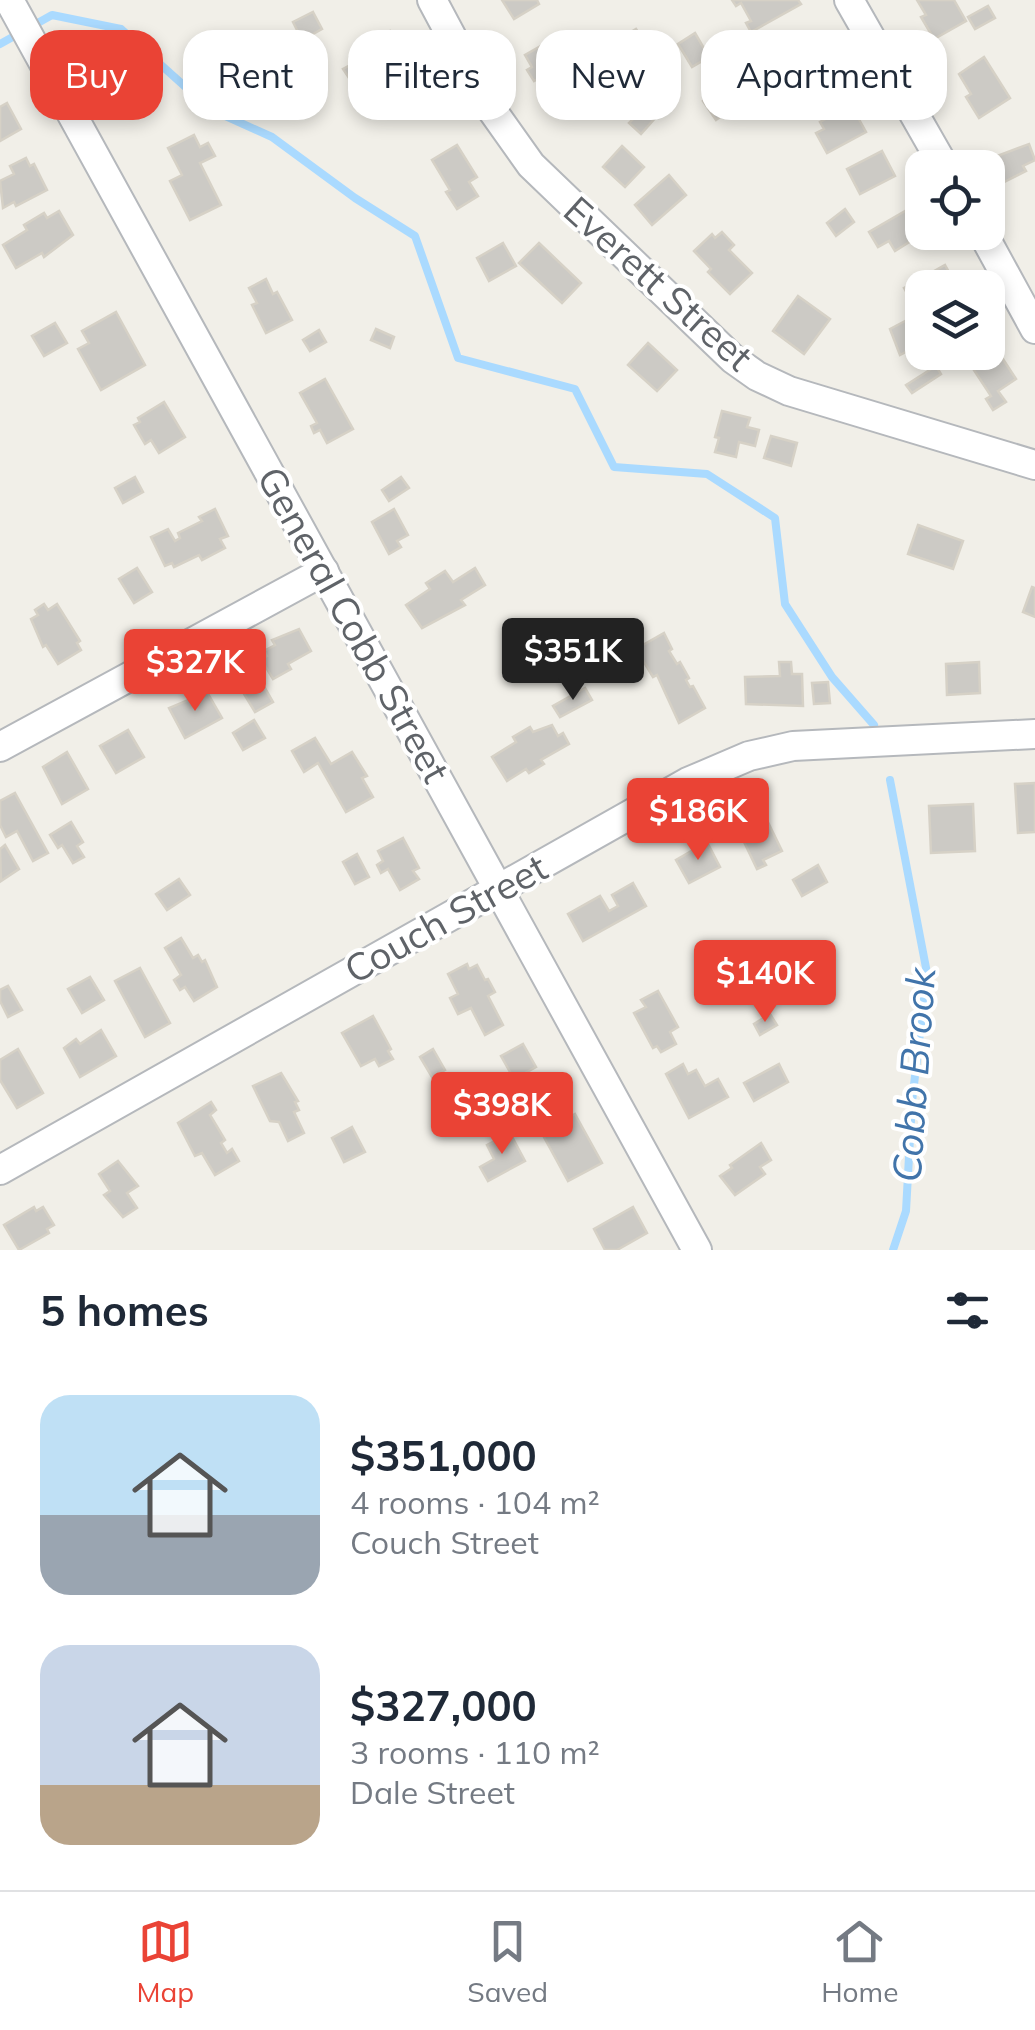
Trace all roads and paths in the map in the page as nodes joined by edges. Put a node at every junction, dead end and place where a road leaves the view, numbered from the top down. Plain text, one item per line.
1 (432, 0) edge
2 (849, 0) edge
3 (14, 8) edge
4 (935, 150) edge
5 (995, 250) edge
6 (1028, 298) edge
7 (1035, 329) edge
8 (1035, 465) edge
9 (324, 572) junction
10 (1035, 734) edge
11 (0, 747) edge
12 (498, 889) junction
13 (0, 1170) edge
14 (697, 1250) edge

1 - 8 street, Everett Street
2 - 4 street
3 - 9 street, General Cobb Street
5 - 6 street
6 - 7 street
9 - 11 street
9 - 12 street, General Cobb Street
10 - 12 street, Couch Street
12 - 13 street, Couch Street
12 - 14 street, General Cobb Street

